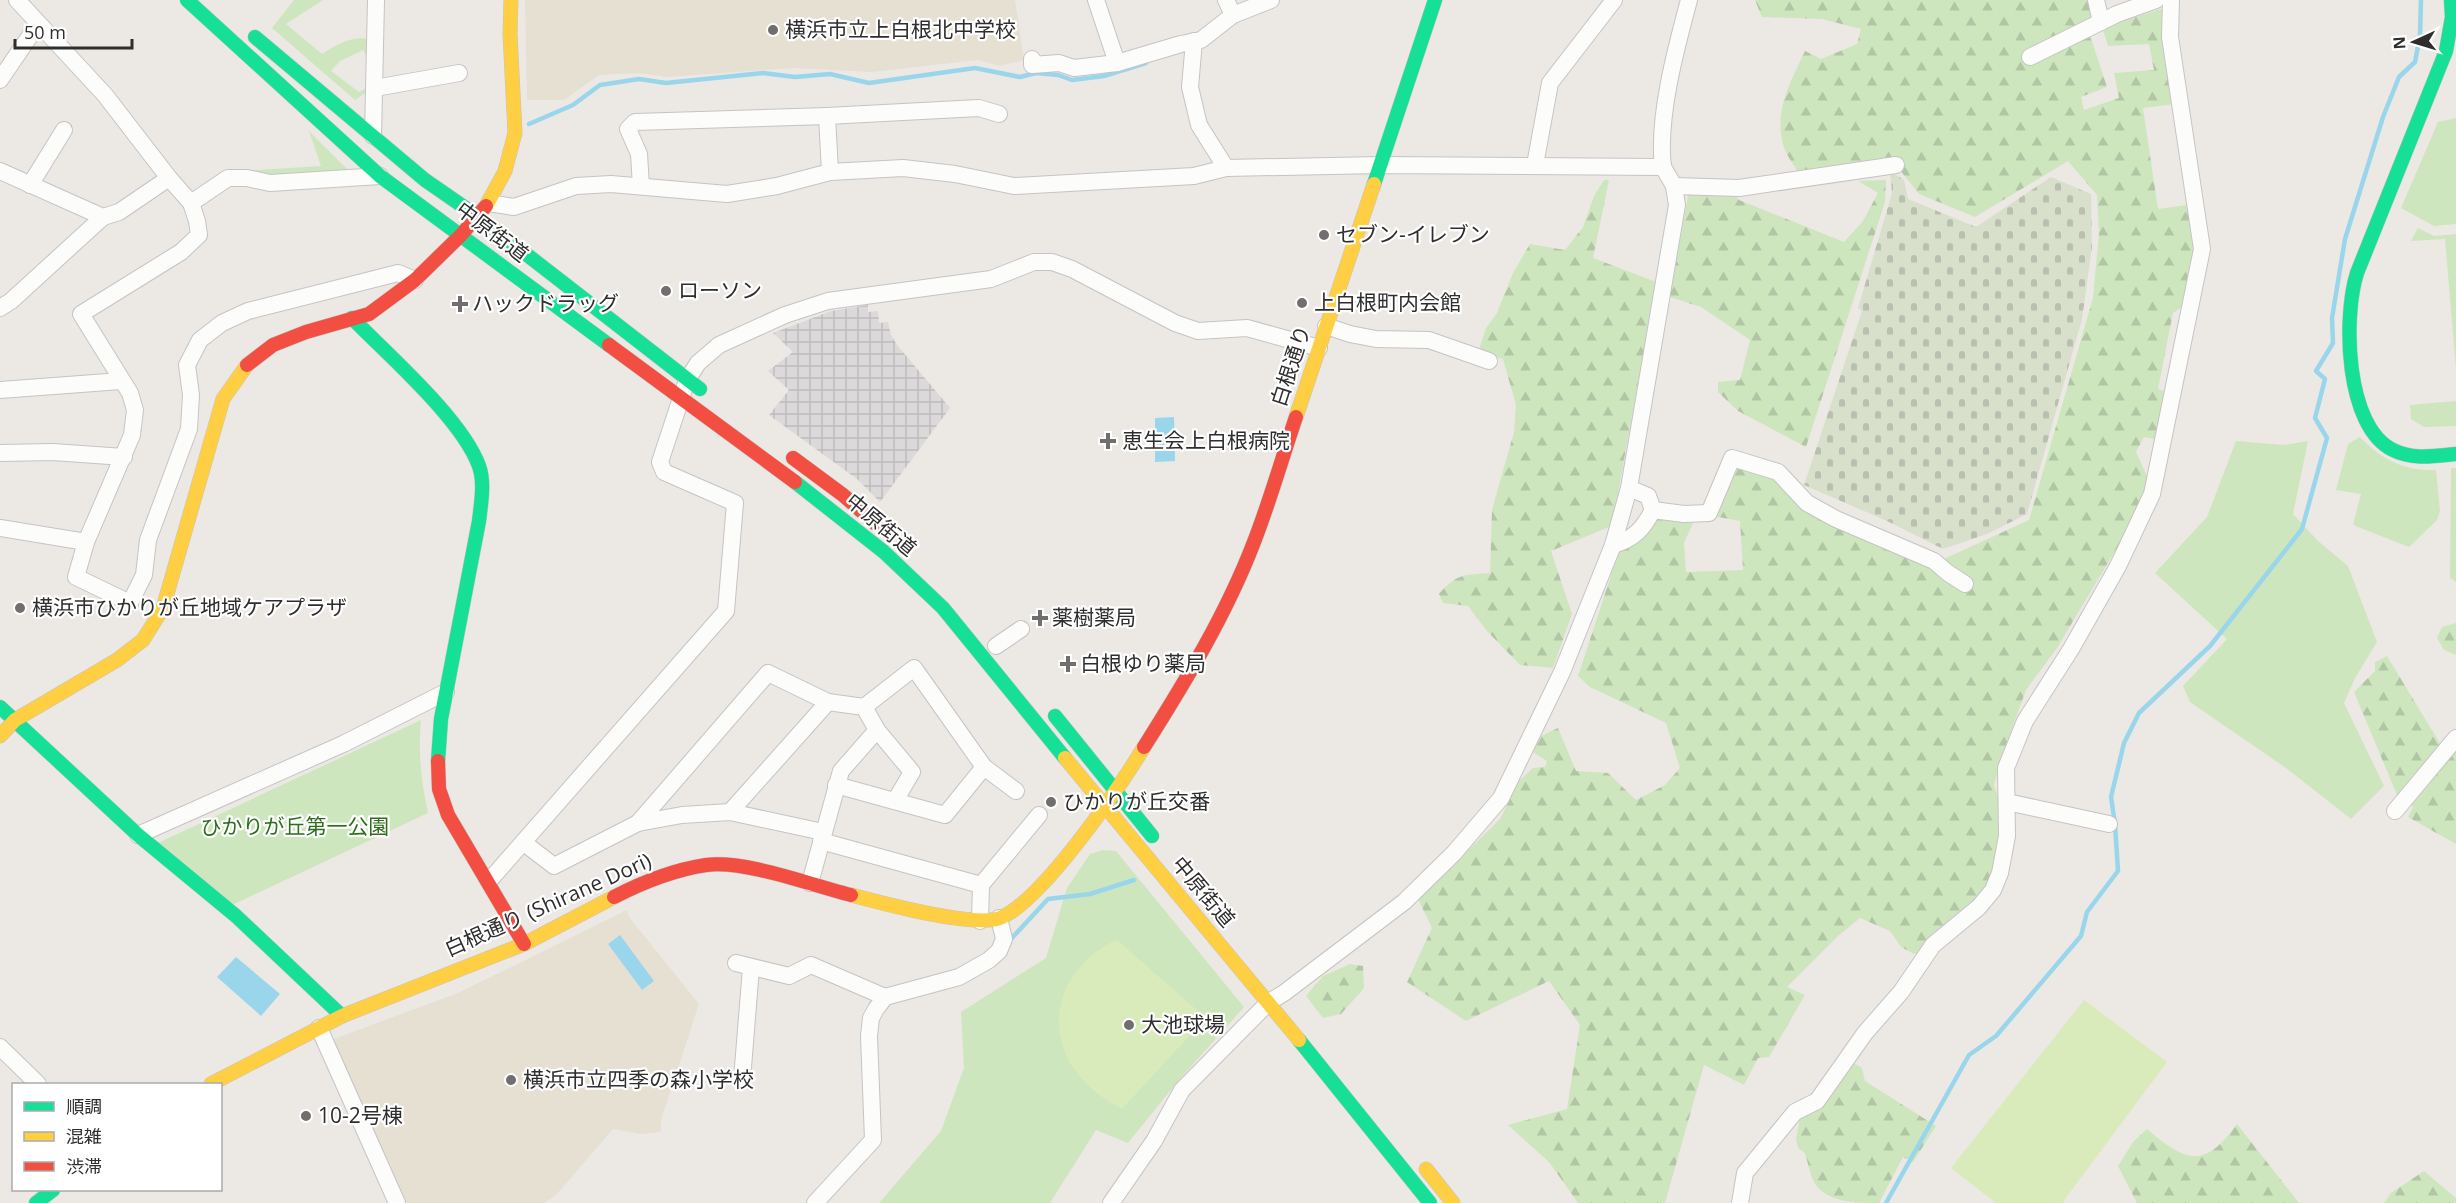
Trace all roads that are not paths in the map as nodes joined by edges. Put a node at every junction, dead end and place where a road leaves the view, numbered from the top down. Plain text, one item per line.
1 (17, 0) edge
2 (187, 0) edge
3 (376, 0) edge
4 (512, 0) edge
5 (1096, 0) edge
6 (1270, 0) edge
7 (1435, 0) edge
8 (1614, 0) edge
9 (1689, 0) edge
10 (2096, 0) edge
11 (2156, 0) edge
12 (2171, 0) edge
13 (2451, 0) edge
14 (1229, 7) edge
15 (2101, 22) junction
16 (39, 24) junction
17 (240, 24) dead end
18 (1194, 41) junction
19 (2030, 57) dead end
20 (1032, 59) dead end
21 (1117, 63) junction
22 (459, 73) dead end
23 (0, 80) edge
24 (375, 88) junction
25 (999, 114) dead end
26 (827, 116) junction
27 (64, 130) dead end
28 (373, 136) junction
29 (1380, 165) junction
30 (1535, 165) junction
31 (1896, 165) dead end
32 (1663, 167) junction
33 (1226, 168) junction
34 (0, 171) edge
35 (830, 172) junction
36 (380, 176) junction
37 (169, 178) junction
38 (30, 185) junction
39 (640, 186) junction
40 (1674, 186) junction
41 (191, 203) junction
42 (489, 203) junction
43 (477, 216) junction
44 (103, 217) junction
45 (461, 235) junction
46 (415, 280) junction
47 (4, 302) edge
48 (352, 318) junction
49 (1326, 326) junction
50 (1319, 348) junction
51 (1489, 361) dead end
52 (687, 380) junction
53 (121, 381) junction
54 (0, 390) edge
55 (681, 397) junction
56 (714, 399) dead end
57 (780, 448) dead end
58 (0, 453) edge
59 (2456, 454) edge
60 (124, 457) junction
61 (1629, 488) junction
62 (1653, 510) junction
63 (0, 528) edge
64 (886, 533) dead end
65 (86, 542) junction
66 (1613, 545) junction
67 (931, 577) dead end
68 (1965, 584) dead end
69 (960, 606) dead end
70 (1021, 629) dead end
71 (996, 647) dead end
72 (446, 692) junction
73 (1042, 701) dead end
74 (828, 702) junction
75 (0, 707) edge
76 (864, 707) junction
77 (15, 720) junction
78 (878, 730) junction
79 (0, 736) edge
80 (2456, 738) edge
81 (984, 766) junction
82 (836, 784) junction
83 (1016, 791) dead end
84 (1116, 792) junction
85 (895, 801) junction
86 (2007, 802) junction
87 (1104, 807) junction
88 (2395, 811) dead end
89 (730, 812) junction
90 (1039, 815) dead end
91 (638, 823) junction
92 (2109, 824) dead end
93 (138, 835) junction
94 (822, 836) junction
95 (524, 843) junction
96 (1158, 843) dead end
97 (489, 881) junction
98 (810, 883) junction
99 (981, 885) junction
100 (999, 918) junction
101 (980, 921) junction
102 (524, 944) junction
103 (885, 998) junction
104 (1269, 1002) junction
105 (342, 1016) junction
106 (319, 1028) junction
107 (0, 1047) edge
108 (743, 1067) dead end
109 (37, 1083) edge
110 (213, 1083) edge
111 (1416, 1157) dead end
112 (52, 1191) edge
113 (36, 1203) edge
114 (397, 1203) edge
115 (815, 1203) edge
116 (1111, 1203) edge
117 (1430, 1203) edge
118 (1453, 1203) edge
119 (1740, 1203) edge

1 - 16 street
2 - 36 street, 中原街道
3 - 24 street
4 - 42 street
5 - 21 street
6 - 14 street
7 - 29 street, 白根通り
8 - 30 street
9 - 32 street
10 - 15 street
11 - 15 street
12 - 86 street
13 - 59 street
14 - 18 street
15 - 19 street
16 - 23 street
16 - 37 street
17 - 28 street, 中原街道
18 - 21 street
18 - 33 street
20 - 21 street
22 - 24 street
24 - 28 street
25 - 26 street
26 - 35 street
26 - 39 street
27 - 38 street
28 - 43 street, 中原街道
29 - 30 street
29 - 33 street
29 - 49 street, 白根通り
30 - 32 street
31 - 40 street
32 - 40 street
33 - 35 street
34 - 38 street
35 - 39 street
36 - 41 street
36 - 45 street, 中原街道
37 - 41 street
37 - 44 street
38 - 44 street
39 - 42 street
40 - 61 street
41 - 53 street
42 - 43 street
43 - 45 street
43 - 52 street, 中原街道
44 - 47 street
45 - 46 street
45 - 55 street, 中原街道
46 - 48 street
46 - 65 street
48 - 72 street
48 - 77 street
49 - 50 street, 白根通り
49 - 51 street
50 - 52 street
50 - 84 street, 白根通り
52 - 55 street
52 - 56 street, 中原街道
53 - 54 street
53 - 60 street
55 - 87 street, 中原街道
55 - 95 street
57 - 64 street, 中原街道
58 - 60 street
60 - 65 street
61 - 62 street
61 - 66 street
62 - 66 street
62 - 68 street
63 - 65 street
66 - 104 street
67 - 69 street, 中原街道
70 - 71 street
72 - 93 street
72 - 97 street
73 - 84 street, 中原街道
74 - 76 street
74 - 89 street
74 - 91 street
75 - 77 street
76 - 78 street
76 - 81 street
77 - 79 street
77 - 93 street
78 - 82 street
78 - 85 street
80 - 88 street
81 - 83 street
81 - 85 street
82 - 85 street
82 - 94 street
84 - 87 street, 白根通り (Shirane Dori)
84 - 96 street, 中原街道
86 - 92 street
86 - 119 street
87 - 100 street, 白根通り (Shirane Dori)
87 - 104 street, 中原街道
89 - 91 street
89 - 94 street
90 - 99 street
91 - 95 street
93 - 105 street
94 - 98 street
94 - 99 street
95 - 97 street
97 - 102 street
98 - 101 street, 白根通り (Shirane Dori)
98 - 102 street, 白根通り (Shirane Dori)
99 - 101 street
100 - 101 street, 白根通り (Shirane Dori)
100 - 103 street
102 - 105 street, 白根通り (Shirane Dori)
103 - 108 street
103 - 115 street
104 - 116 street
104 - 117 street, 中原街道
105 - 106 street, 白根通り (Shirane Dori)
106 - 110 street, 白根通り (Shirane Dori)
106 - 114 street
107 - 109 street
111 - 118 street
112 - 113 street

